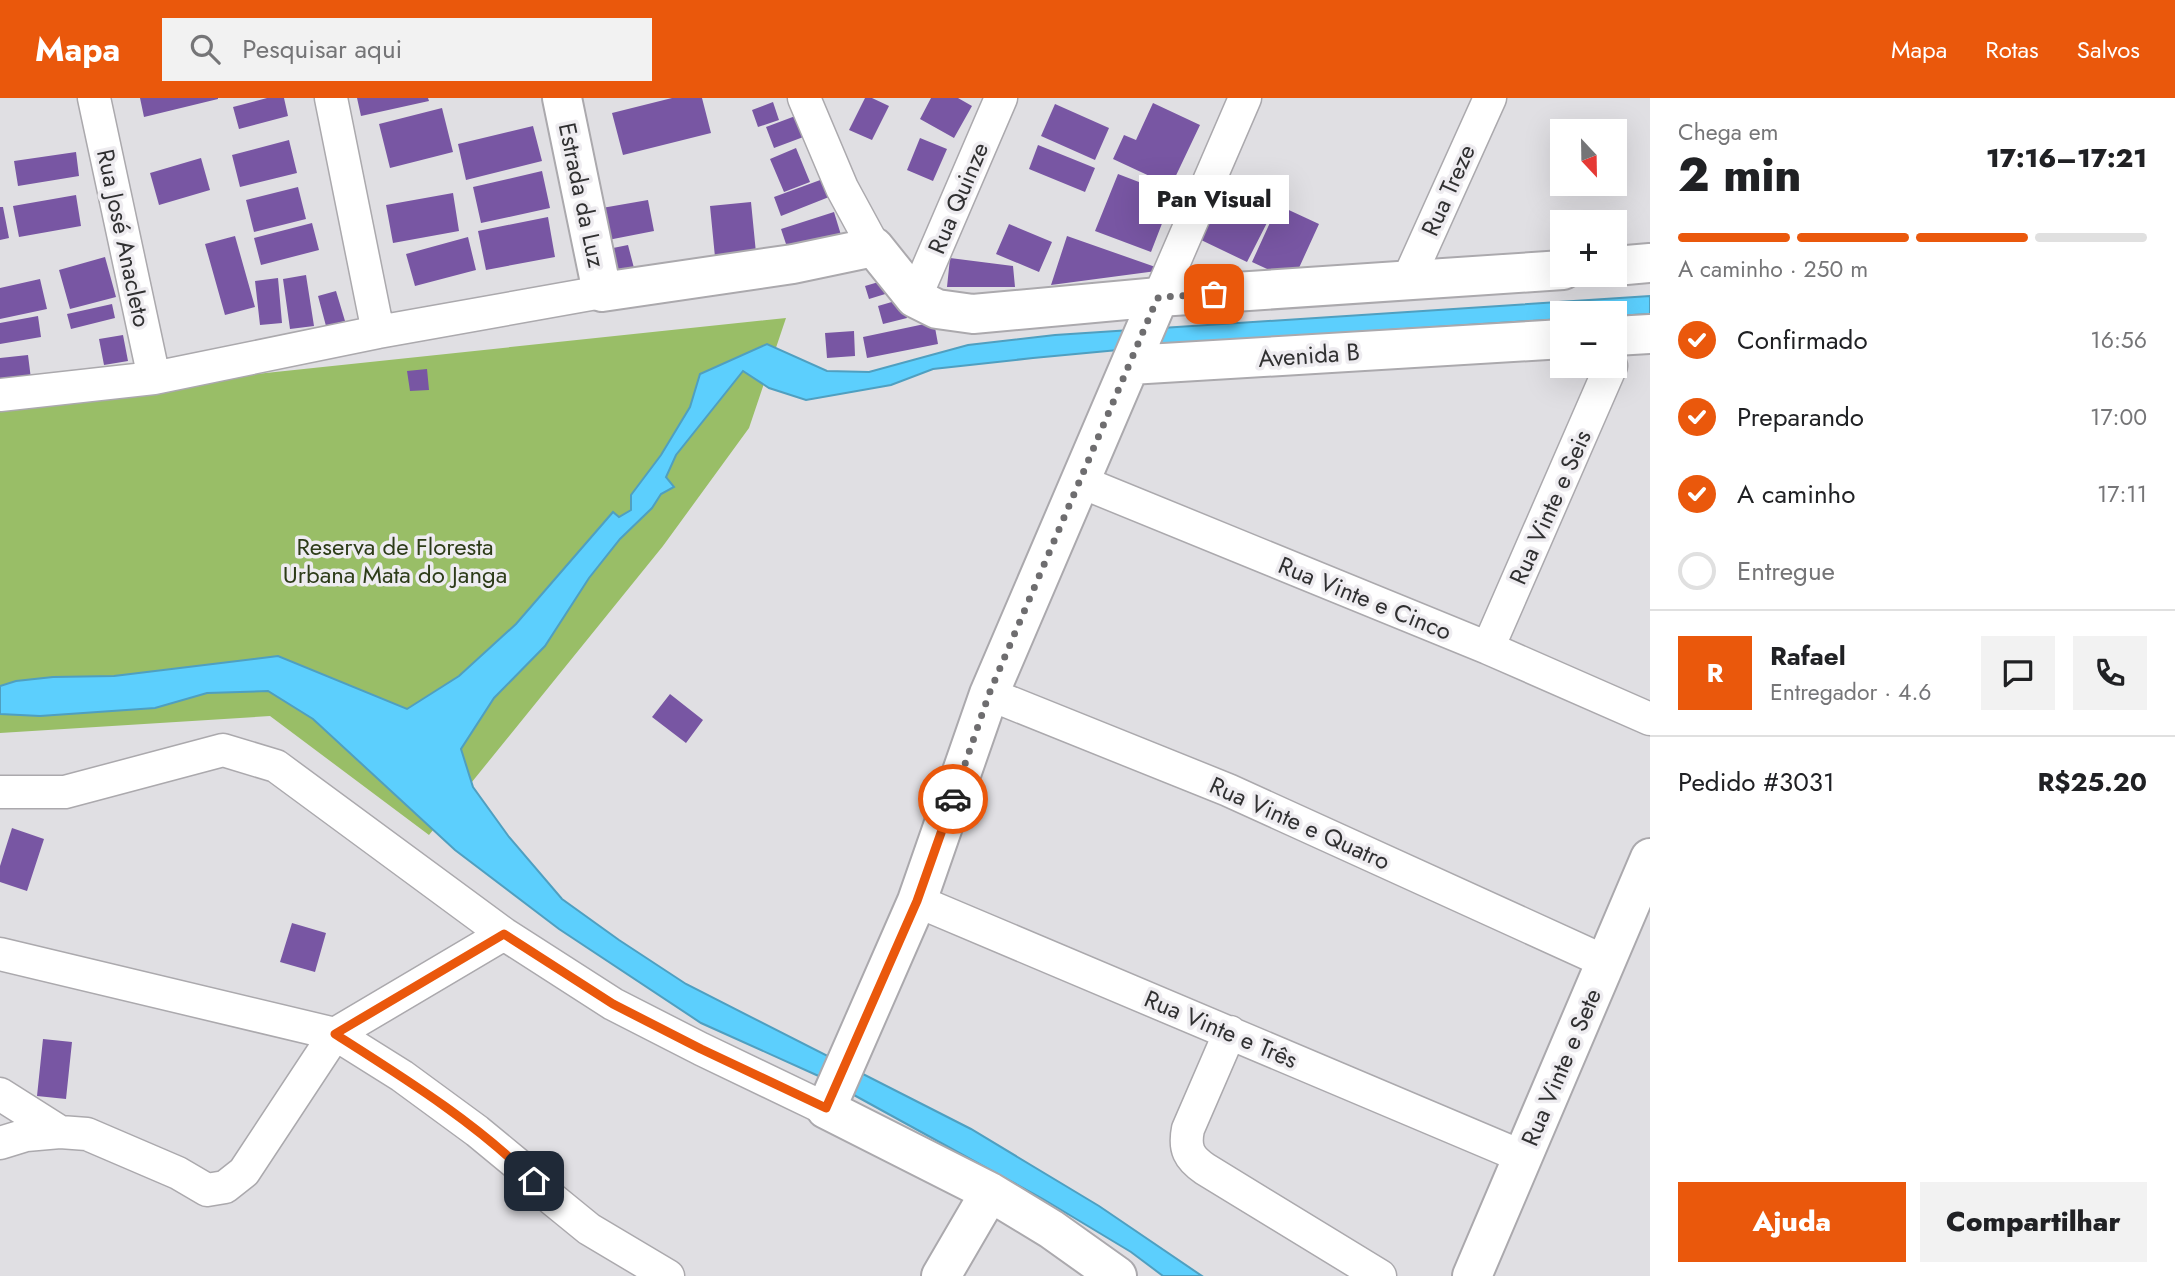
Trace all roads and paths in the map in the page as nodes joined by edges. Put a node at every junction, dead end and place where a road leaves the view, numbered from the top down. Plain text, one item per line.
1 (94, 98) edge
2 (331, 98) edge
3 (562, 98) edge
4 (804, 98) edge
5 (1001, 98) edge
6 (1245, 98) edge
7 (1490, 98) edge
8 (874, 247) junction
9 (1650, 263) edge
10 (1627, 265) edge
11 (1550, 271) edge
12 (1407, 282) junction
13 (602, 292) junction
14 (915, 298) junction
15 (1158, 298) junction
16 (378, 332) junction
17 (1550, 340) edge
18 (1131, 364) junction
19 (155, 378) junction
20 (1608, 378) edge
21 (0, 395) edge
22 (1079, 481) junction
23 (1488, 648) junction
24 (989, 694) junction
25 (1650, 719) edge
26 (0, 792) edge
27 (1650, 858) edge
28 (917, 901) junction
29 (504, 934) junction
30 (0, 954) edge
31 (1606, 962) junction
32 (1230, 1032) junction
33 (335, 1034) junction
34 (0, 1094) edge
35 (828, 1106) junction
36 (60, 1132) junction
37 (0, 1143) edge
38 (1523, 1157) junction
39 (990, 1192) junction
40 (668, 1276) edge
41 (941, 1276) edge
42 (1117, 1276) edge
43 (1380, 1276) edge
44 (1472, 1276) edge

1 - 19 street, Rua José Anacleto
2 - 16 street
3 - 13 main road, Estrada da Luz
4 - 8 street
5 - 14 street, Rua Quinze
6 - 15 street
7 - 12 street, Rua Treze
8 - 13 main road
8 - 14 main road
9 - 10 main road
11 - 12 main road
12 - 15 main road
13 - 16 street
14 - 15 main road
15 - 18 main road
16 - 19 street
17 - 18 main road, Avenida B
18 - 22 main road
19 - 21 street
20 - 23 street, Rua Vinte e Seis
22 - 23 street, Rua Vinte e Cinco
22 - 24 main road
23 - 25 street, Rua Vinte e Cinco
24 - 28 main road
24 - 31 street, Rua Vinte e Quatro
26 - 29 street
27 - 31 main road, Rua Vinte e Sete
28 - 32 street, Rua Vinte e Três
28 - 35 main road
29 - 33 street
29 - 35 street
30 - 33 street
31 - 38 main road, Rua Vinte e Sete
32 - 38 street, Rua Vinte e Três
32 - 43 street
33 - 36 street
33 - 40 street
34 - 36 street
35 - 39 main road
36 - 37 street
38 - 44 main road, Rua Vinte e Sete
39 - 41 main road
39 - 42 main road

